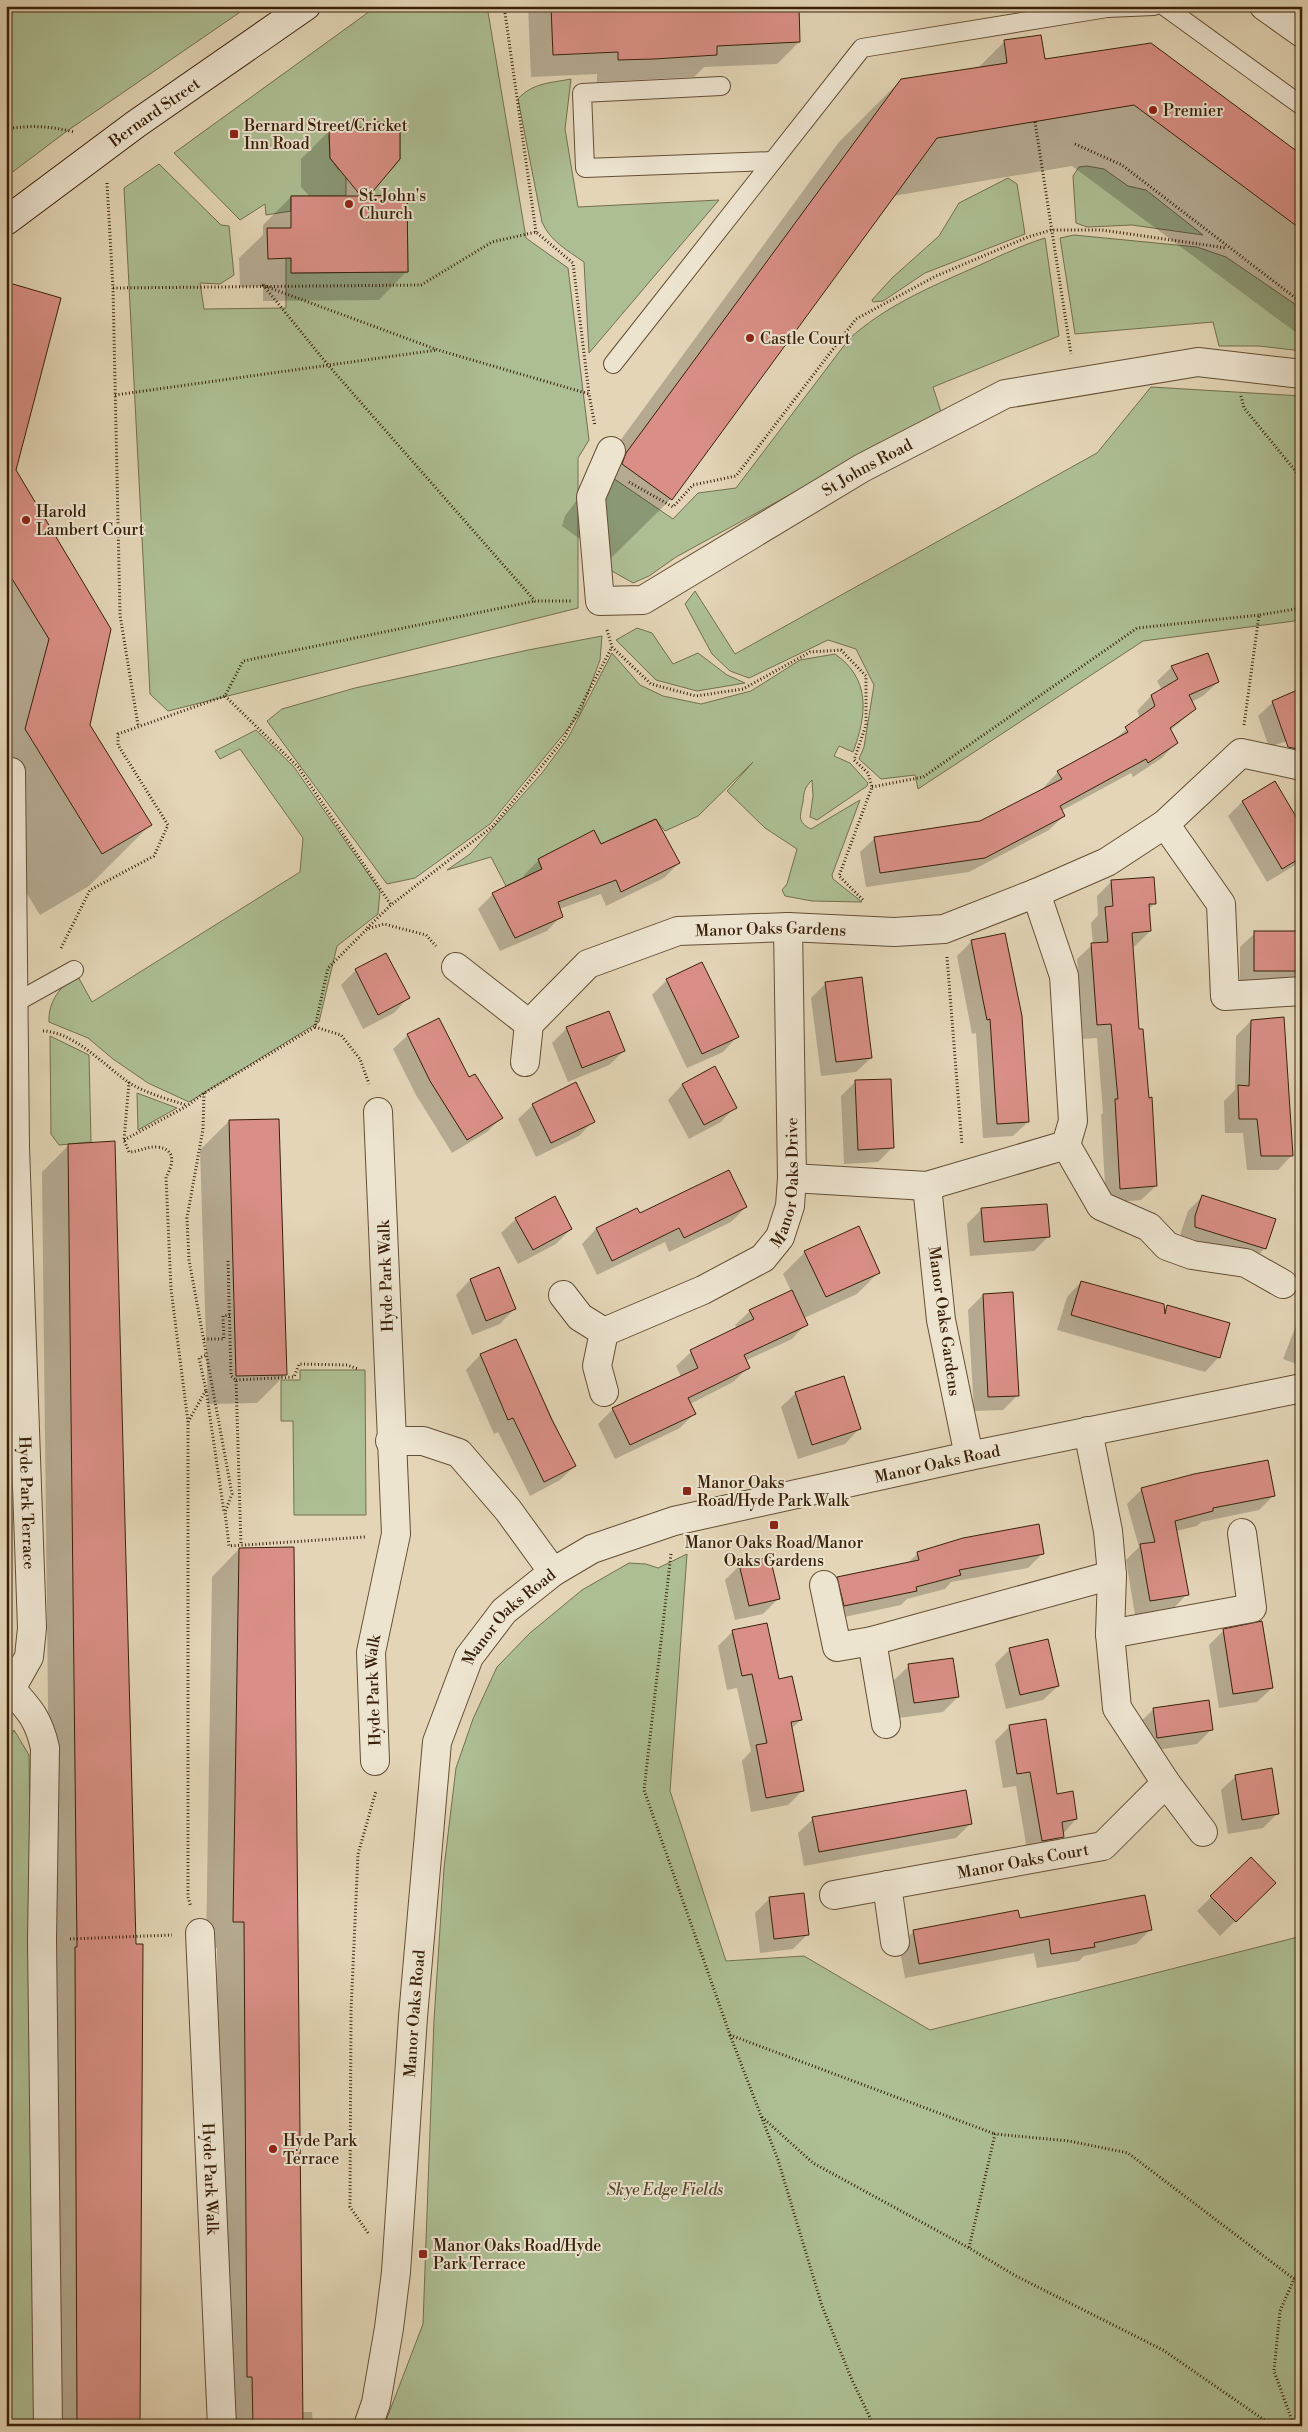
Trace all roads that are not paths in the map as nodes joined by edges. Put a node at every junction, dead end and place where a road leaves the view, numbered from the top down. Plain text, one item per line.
1 (306, 6) edge
2 (1154, 6) edge
3 (1164, 6) edge
4 (1264, 6) edge
5 (1107, 7) edge
6 (1302, 33) edge
7 (721, 86) dead end
8 (1302, 106) edge
9 (773, 161) junction
10 (6, 222) edge
11 (613, 364) dead end
12 (1302, 374) edge
13 (607, 459) road end
14 (1302, 766) edge
15 (11, 772) dead end
16 (1165, 824) junction
17 (1036, 893) junction
18 (788, 927) junction
19 (456, 967) road end
20 (74, 970) dead end
21 (1302, 990) edge
22 (14, 1004) junction
23 (529, 1024) junction
24 (525, 1062) dead end
25 (378, 1112) dead end
26 (1066, 1145) junction
27 (792, 1178) junction
28 (927, 1186) junction
29 (1283, 1284) dead end
30 (563, 1295) dead end
31 (604, 1332) junction
32 (1302, 1388) edge
33 (604, 1392) dead end
34 (1088, 1431) junction
35 (390, 1441) junction
36 (969, 1456) junction
37 (1242, 1533) dead end
38 (553, 1572) junction
39 (1112, 1575) junction
40 (824, 1586) dead end
41 (1110, 1634) junction
42 (872, 1641) junction
43 (8, 1693) edge
44 (886, 1724) dead end
45 (375, 1761) road end
46 (1166, 1783) junction
47 (1203, 1832) dead end
48 (887, 1885) junction
49 (834, 1895) dead end
50 (200, 1933) road end
51 (895, 1942) dead end
52 (48, 2426) edge
53 (222, 2426) edge
54 (368, 2426) edge

1 - 10 street, Bernard Street
2 - 5 lane
3 - 8 lane
4 - 6 street
5 - 9 lane
7 - 9 lane
9 - 11 lane
12 - 13 street, St Johns Road
14 - 16 street, Manor Oaks Gardens
15 - 22 street, Hyde Park Terrace
16 - 17 street, Manor Oaks Gardens
16 - 21 street
17 - 18 street, Manor Oaks Gardens
17 - 26 street
18 - 23 street, Manor Oaks Gardens
18 - 27 street, Manor Oaks Drive
19 - 23 street
20 - 22 lane
22 - 43 street, Hyde Park Terrace
23 - 24 street
25 - 35 street, Hyde Park Walk
26 - 28 street
26 - 29 street
27 - 28 street
27 - 31 street, Manor Oaks Drive
28 - 36 street, Manor Oaks Gardens
30 - 31 street
31 - 33 street
32 - 34 street, Manor Oaks Road
34 - 36 street, Manor Oaks Road
34 - 39 street
35 - 38 street
35 - 45 street, Hyde Park Walk
36 - 38 street, Manor Oaks Road
37 - 41 street
38 - 54 street, Manor Oaks Road
39 - 41 street
39 - 42 street
40 - 42 street
41 - 46 street
42 - 44 street
43 - 52 street, Hyde Park Terrace
46 - 47 street
46 - 48 street, Manor Oaks Court
48 - 49 street, Manor Oaks Court
48 - 51 street
50 - 53 street, Hyde Park Walk

